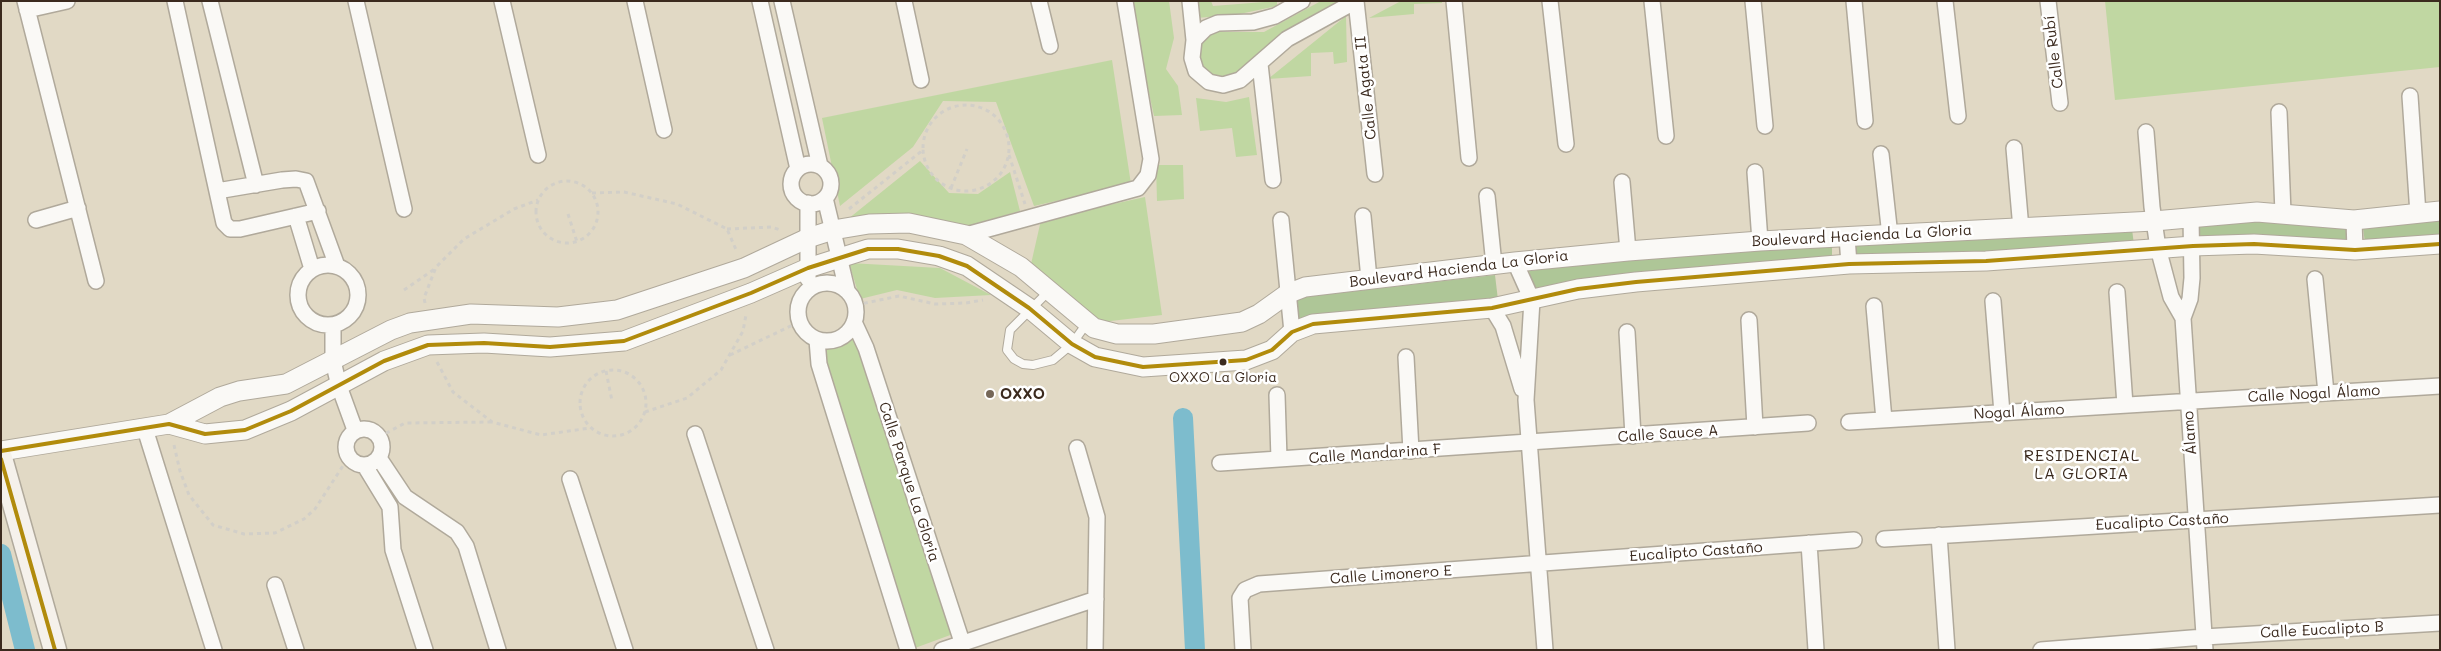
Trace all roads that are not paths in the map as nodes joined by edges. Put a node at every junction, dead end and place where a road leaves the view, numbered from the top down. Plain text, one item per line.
1 (67, 1) edge
2 (176, 1) edge
3 (210, 1) edge
4 (356, 1) edge
5 (502, 1) edge
6 (635, 1) edge
7 (760, 1) edge
8 (782, 1) edge
9 (904, 1) edge
10 (1039, 1) edge
11 (1126, 1) edge
12 (1190, 1) edge
13 (1302, 1) edge
14 (1356, 1) edge
15 (1454, 1) edge
16 (1550, 1) edge
17 (1652, 1) edge
18 (1753, 1) edge
19 (1854, 1) edge
20 (1945, 1) edge
21 (2048, 1) edge
22 (26, 6) edge
23 (1194, 40) junction
24 (1050, 46) dead end
25 (1260, 64) junction
26 (921, 80) dead end
27 (2410, 96) dead end
28 (2060, 103) dead end
29 (2279, 112) dead end
30 (1958, 116) dead end
31 (1866, 121) dead end
32 (1765, 126) dead end
33 (664, 130) dead end
34 (2146, 132) dead end
35 (1666, 136) dead end
36 (1566, 144) dead end
37 (2014, 148) dead end
38 (1881, 154) dead end
39 (538, 155) dead end
40 (1469, 158) dead end
41 (820, 166) junction
42 (798, 169) junction
43 (1755, 172) dead end
44 (1376, 174) dead end
45 (1273, 180) dead end
46 (1622, 182) dead end
47 (256, 185) junction
48 (218, 191) junction
49 (1487, 196) dead end
50 (825, 198) junction
51 (808, 203) junction
52 (78, 208) junction
53 (404, 208) dead end
54 (318, 211) junction
55 (2440, 211) edge
56 (2283, 213) junction
57 (2418, 214) junction
58 (296, 216) junction
59 (1363, 216) dead end
60 (2191, 217) junction
61 (36, 220) dead end
62 (1281, 220) dead end
63 (2354, 220) junction
64 (2154, 221) junction
65 (2021, 228) junction
66 (833, 230) junction
67 (966, 235) junction
68 (1890, 236) junction
69 (1847, 237) junction
70 (808, 238) junction
71 (1760, 241) junction
72 (2440, 244) edge
73 (2193, 246) junction
74 (2158, 248) junction
75 (2355, 250) junction
76 (1628, 251) junction
77 (839, 257) junction
78 (1515, 262) junction
79 (1849, 264) junction
80 (1494, 265) junction
81 (337, 266) junction
82 (808, 268) junction
83 (312, 269) junction
84 (1369, 279) junction
85 (2315, 279) dead end
86 (96, 281) dead end
87 (808, 289) junction
88 (847, 290) junction
89 (1048, 291) junction
90 (2117, 292) dead end
91 (1287, 294) junction
92 (1532, 300) junction
93 (1993, 301) dead end
94 (1874, 306) dead end
95 (1029, 308) junction
96 (1492, 308) junction
97 (2183, 318) junction
98 (1749, 320) dead end
99 (854, 322) junction
100 (1088, 323) junction
101 (333, 326) junction
102 (1292, 332) junction
103 (1627, 332) dead end
104 (817, 340) junction
105 (1072, 344) junction
106 (1406, 357) dead end
107 (334, 361) junction
108 (338, 386) junction
109 (2440, 386) edge
110 (2326, 393) junction
111 (1277, 395) dead end
112 (1526, 400) junction
113 (2188, 401) junction
114 (2126, 405) junction
115 (2002, 413) junction
116 (1884, 420) junction
117 (1849, 422) dead end
118 (1808, 423) dead end
119 (169, 424) junction
120 (1755, 427) junction
121 (145, 429) junction
122 (355, 430) junction
123 (695, 434) dead end
124 (1633, 436) junction
125 (1529, 444) junction
126 (1077, 448) dead end
127 (1, 451) edge
128 (1411, 451) junction
129 (1, 458) edge
130 (379, 458) junction
131 (1280, 460) junction
132 (1220, 463) dead end
133 (365, 466) junction
134 (570, 479) dead end
135 (405, 497) junction
136 (2440, 505) edge
137 (390, 507) junction
138 (2196, 520) junction
139 (1939, 535) junction
140 (1884, 539) dead end
141 (1854, 540) dead end
142 (1809, 543) junction
143 (1538, 564) junction
144 (275, 585) dead end
145 (1096, 598) junction
146 (2440, 623) edge
147 (962, 642) junction
148 (2204, 643) edge
149 (55, 650) edge
150 (214, 650) edge
151 (296, 650) edge
152 (425, 650) edge
153 (498, 650) edge
154 (626, 650) edge
155 (766, 650) edge
156 (908, 650) edge
157 (942, 650) edge
158 (1095, 650) edge
159 (1243, 650) edge
160 (1545, 650) edge
161 (1816, 650) edge
162 (1947, 650) edge
163 (2041, 650) edge

1 - 22 street
2 - 48 street
3 - 47 street
4 - 53 street
5 - 39 street
6 - 33 street
7 - 42 street
8 - 41 street
9 - 26 street
10 - 24 street
11 - 67 street
12 - 23 street
13 - 23 street
14 - 25 street
14 - 44 street, Calle Agata II
15 - 40 street
16 - 36 street
17 - 35 street
18 - 32 street
19 - 31 street
20 - 30 street
21 - 28 street, Calle Rubí
22 - 52 street
23 - 25 street
25 - 45 street
27 - 57 street
29 - 56 street
34 - 64 street
37 - 65 street
38 - 68 street
41 - 42 street
41 - 50 street
42 - 51 street
43 - 71 street
46 - 76 street
47 - 48 street
47 - 54 street
48 - 58 street
49 - 80 street
50 - 51 street
50 - 66 street
51 - 70 street
52 - 61 street
52 - 86 street
54 - 58 street
54 - 81 street
55 - 57 street, Boulevard Hacienda La Gloria
56 - 60 street, Boulevard Hacienda La Gloria
56 - 63 street, Boulevard Hacienda La Gloria
57 - 63 street, Boulevard Hacienda La Gloria
58 - 83 street
59 - 84 street
60 - 64 street, Boulevard Hacienda La Gloria
60 - 73 street, Álamo
62 - 91 street
63 - 75 street
64 - 65 street, Boulevard Hacienda La Gloria
64 - 74 street
65 - 68 street, Boulevard Hacienda La Gloria
66 - 67 street, Boulevard Hacienda La Gloria
66 - 70 street, Boulevard Hacienda La Gloria
66 - 77 street
67 - 89 street, Boulevard Hacienda La Gloria
68 - 69 street, Boulevard Hacienda La Gloria
69 - 71 street, Boulevard Hacienda La Gloria
69 - 79 street
70 - 82 street
70 - 107 street, Boulevard Hacienda La Gloria
71 - 76 street, Boulevard Hacienda La Gloria
72 - 75 street, Boulevard Hacienda La Gloria
73 - 74 street, Boulevard Hacienda La Gloria
73 - 75 street, Boulevard Hacienda La Gloria
73 - 97 street, Álamo
74 - 79 street, Boulevard Hacienda La Gloria
74 - 97 street
76 - 78 street, Boulevard Hacienda La Gloria
77 - 82 street, Boulevard Hacienda La Gloria
77 - 88 street
77 - 95 street, Boulevard Hacienda La Gloria
78 - 80 street, Boulevard Hacienda La Gloria
78 - 92 street
79 - 92 street, Boulevard Hacienda La Gloria
80 - 84 street, Boulevard Hacienda La Gloria
81 - 83 street
81 - 101 street
82 - 87 street
82 - 108 street, Boulevard Hacienda La Gloria
83 - 101 street
84 - 91 street, Boulevard Hacienda La Gloria
85 - 110 street
87 - 88 street
87 - 104 street
88 - 99 street
89 - 95 lane
89 - 100 street, Boulevard Hacienda La Gloria
90 - 114 street
91 - 100 street, Boulevard Hacienda La Gloria
91 - 102 street
92 - 96 street, Boulevard Hacienda La Gloria
92 - 112 street
93 - 115 street
94 - 116 street
95 - 105 street, Boulevard Hacienda La Gloria
95 - 105 lane
96 - 102 street, Boulevard Hacienda La Gloria
96 - 112 street
97 - 113 street, Álamo
98 - 120 street
99 - 104 street
99 - 147 street, Calle Parque La Gloria
100 - 105 lane
101 - 107 street
102 - 105 street, Boulevard Hacienda La Gloria
103 - 124 street
104 - 156 street
106 - 128 street
107 - 108 street
107 - 119 street, Boulevard Hacienda La Gloria
108 - 119 street, Boulevard Hacienda La Gloria
108 - 122 street
109 - 110 street, Calle Nogal Álamo
110 - 113 street, Calle Nogal Álamo
111 - 131 street
112 - 125 street
113 - 114 street, Nogal Álamo
113 - 138 street, Álamo
114 - 115 street, Nogal Álamo
115 - 116 street, Nogal Álamo
116 - 117 street, Nogal Álamo
118 - 120 street, Calle Sauce A
119 - 121 street, Boulevard Hacienda La Gloria
120 - 124 street, Calle Sauce A
121 - 127 street, Boulevard Hacienda La Gloria
121 - 150 street
122 - 130 street
122 - 133 street
123 - 155 street
124 - 125 street, Calle Sauce A
125 - 128 street, Calle Mandarina F
125 - 143 street
126 - 145 street
128 - 131 street, Calle Mandarina F
129 - 149 main road
130 - 133 street
130 - 135 street
131 - 132 street, Calle Mandarina F
133 - 137 street
134 - 154 street
135 - 137 street
135 - 153 street
136 - 138 street, Eucalipto Castaño
137 - 152 street
138 - 139 street, Eucalipto Castaño
138 - 148 street, Álamo
139 - 140 street, Eucalipto Castaño
139 - 162 street
141 - 142 street, Eucalipto Castaño
142 - 143 street, Eucalipto Castaño
142 - 161 street
143 - 159 street, Calle Limonero E
143 - 160 street
144 - 151 street
145 - 147 street
145 - 158 street
146 - 148 street, Calle Eucalipto B
147 - 157 street
148 - 163 street, Calle Eucalipto B

